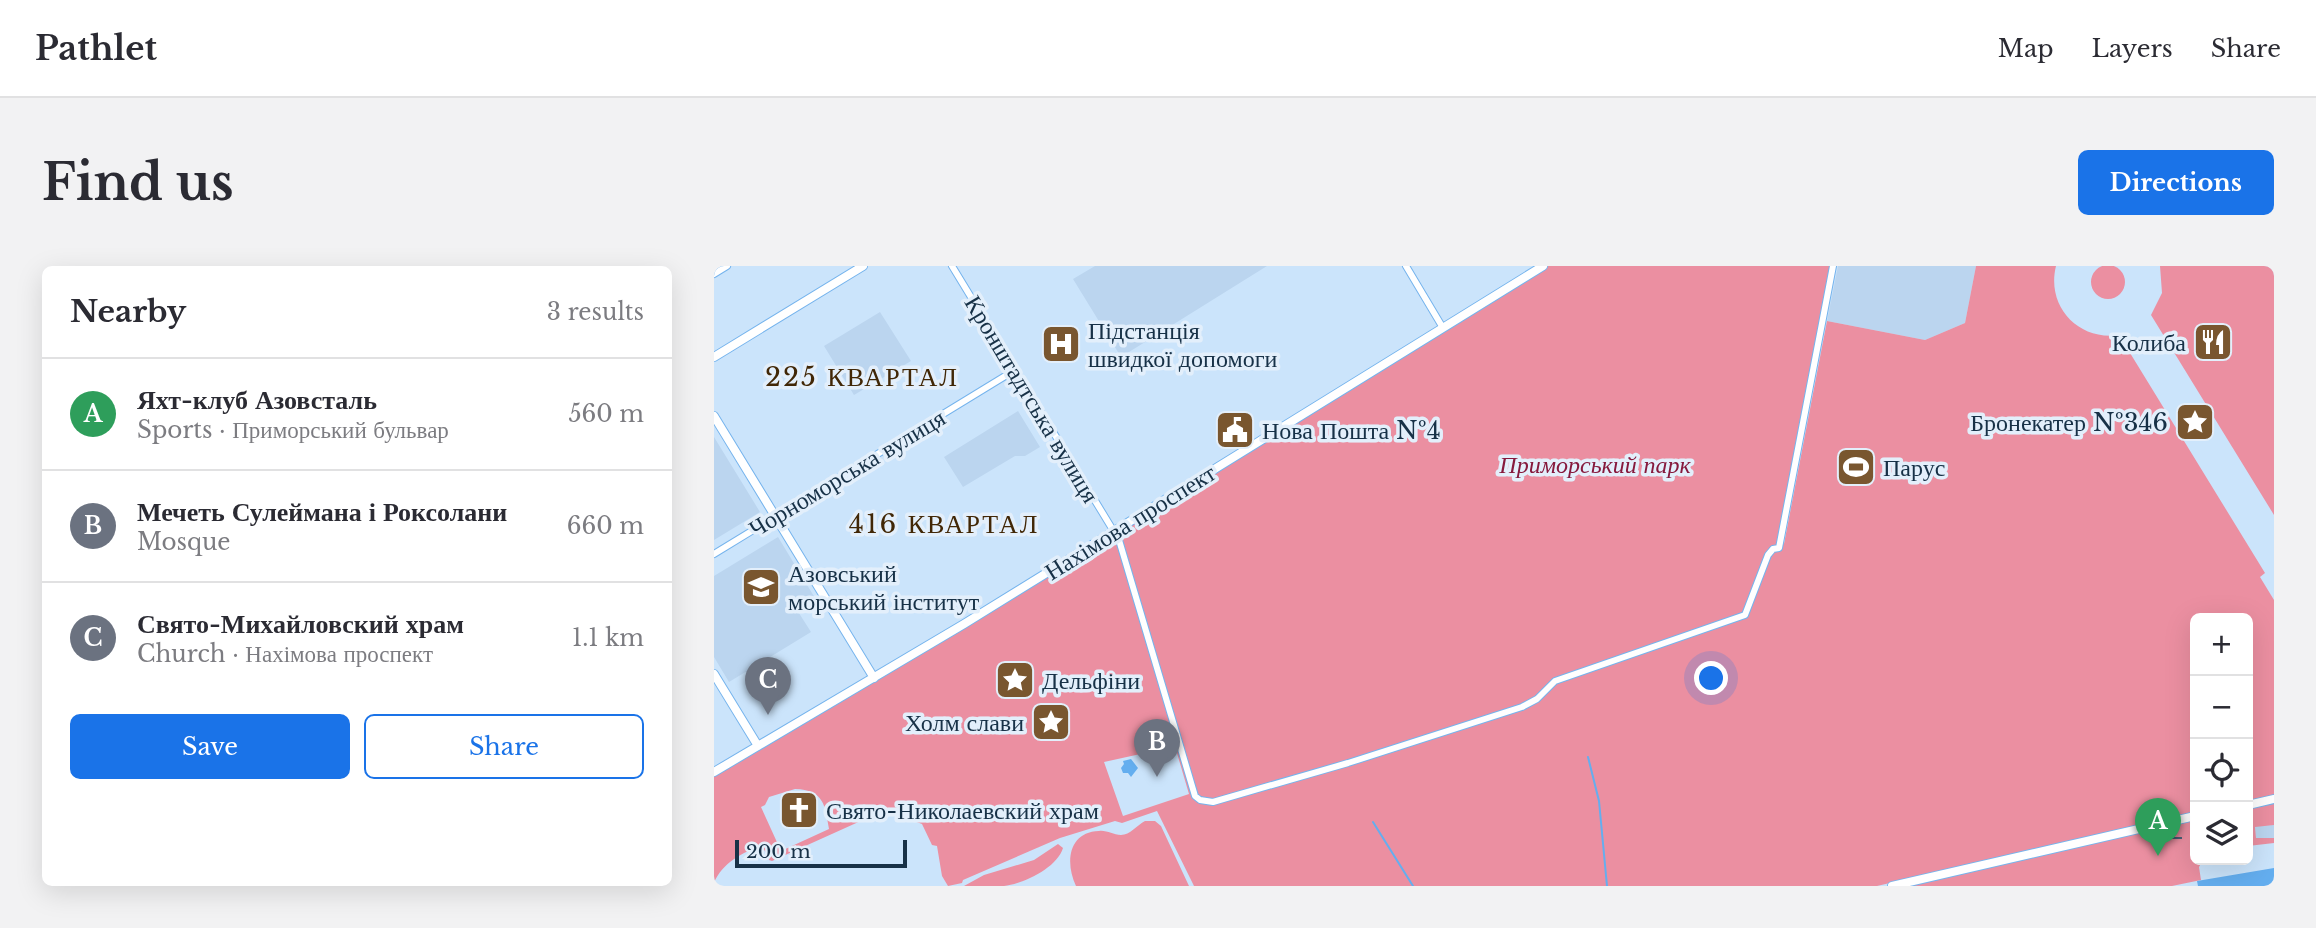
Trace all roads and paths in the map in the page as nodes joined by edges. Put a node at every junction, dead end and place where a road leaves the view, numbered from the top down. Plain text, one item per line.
1 (727, 266) edge
2 (863, 266) edge
3 (952, 266) edge
4 (1406, 266) edge
5 (1543, 266) edge
6 (1833, 266) edge
7 (714, 274) edge
8 (1443, 328) junction
9 (714, 357) edge
10 (1015, 370) junction
11 (714, 416) edge
12 (775, 517) junction
13 (1113, 531) junction
14 (714, 554) edge
15 (714, 674) edge
16 (874, 678) junction
17 (758, 746) junction
18 (714, 772) edge
19 (2274, 799) edge
20 (2253, 803) edge
21 (2190, 817) edge
22 (1892, 886) edge

1 - 7 street
2 - 9 main road
3 - 10 street, Кронштадтська вулиця
4 - 8 street
5 - 8 main road, Нахімова проспект
6 - 13 street, Кронштадтська вулиця
8 - 13 main road, Нахімова проспект
10 - 12 street, Чорноморська вулиця
10 - 13 street, Кронштадтська вулиця
11 - 12 main road
12 - 14 street, Чорноморська вулиця
12 - 16 main road
13 - 16 main road, Нахімова проспект
15 - 17 main road
16 - 17 main road, Нахімова проспект
17 - 18 main road, Нахімова проспект
19 - 20 main road
21 - 22 main road

